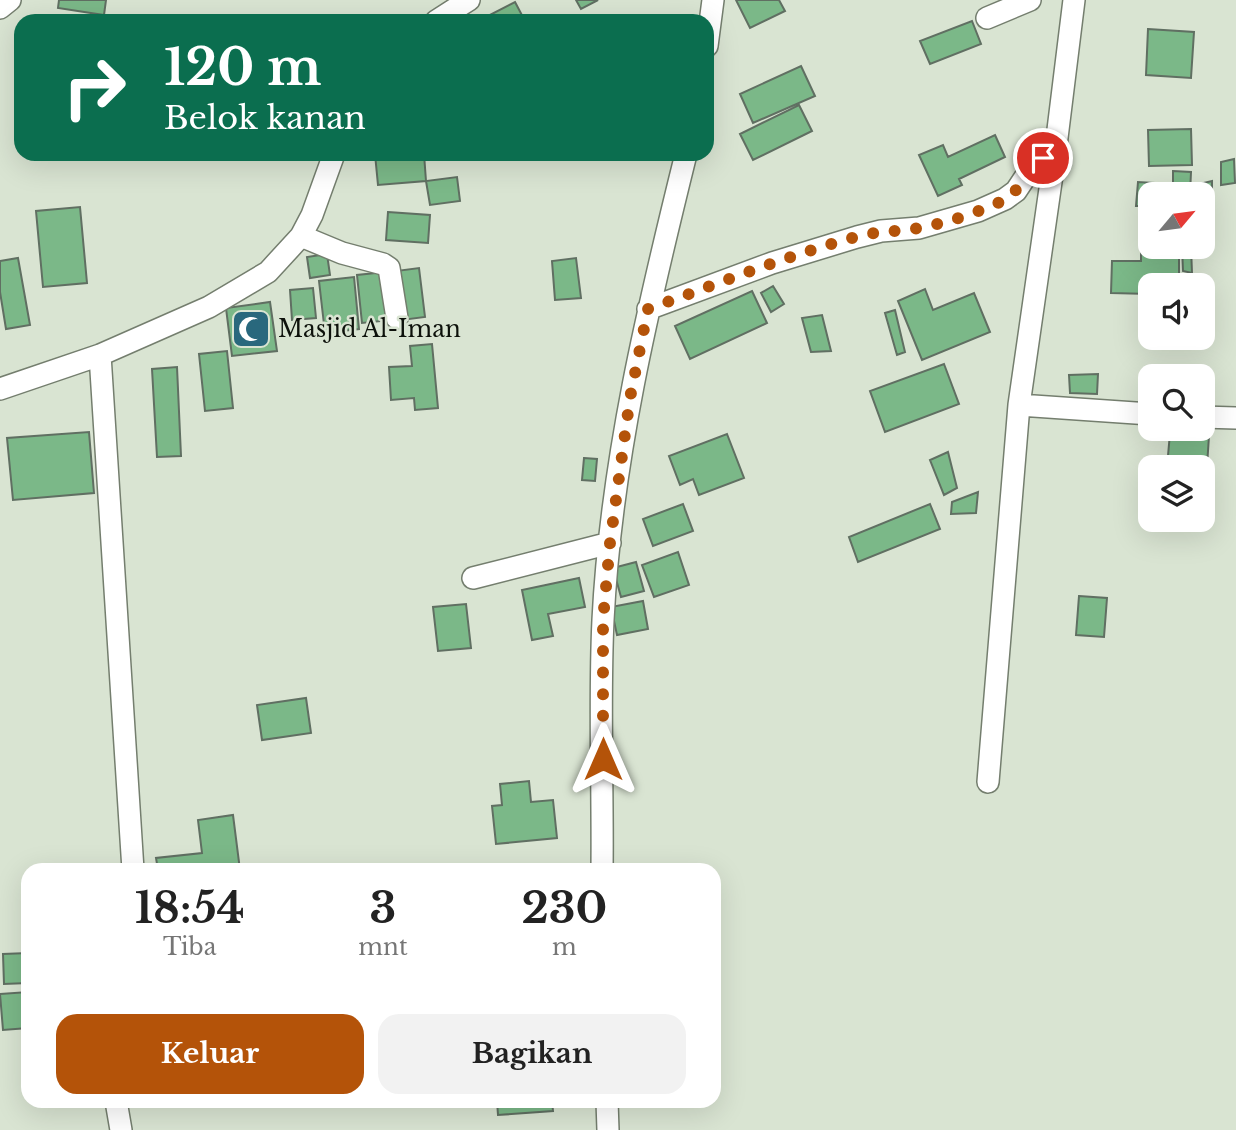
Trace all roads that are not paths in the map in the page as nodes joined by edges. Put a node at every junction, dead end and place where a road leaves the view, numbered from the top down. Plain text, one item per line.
1 (10, 0) edge
2 (469, 0) edge
3 (1030, 0) edge
4 (1074, 0) edge
5 (0, 8) edge
6 (447, 14) edge
7 (987, 18) dead end
8 (1055, 154) junction
9 (331, 161) edge
10 (684, 161) edge
11 (301, 236) junction
12 (648, 309) junction
13 (397, 318) dead end
14 (100, 355) junction
15 (0, 389) edge
16 (1019, 405) junction
17 (1138, 413) edge
18 (1215, 417) edge
19 (1236, 418) edge
20 (610, 543) junction
21 (473, 578) dead end
22 (988, 782) dead end
23 (133, 863) edge
24 (602, 863) edge
25 (117, 1108) edge
26 (607, 1108) edge
27 (121, 1130) edge
28 (608, 1130) edge

1 - 5 street
2 - 6 street
3 - 7 street
4 - 8 street
8 - 12 street
8 - 16 street
9 - 11 street
10 - 12 street
11 - 13 street
11 - 14 street
12 - 20 street
14 - 15 street
14 - 23 street
16 - 17 street
16 - 22 street
18 - 19 street
20 - 21 street
20 - 24 street
25 - 27 street
26 - 28 street

